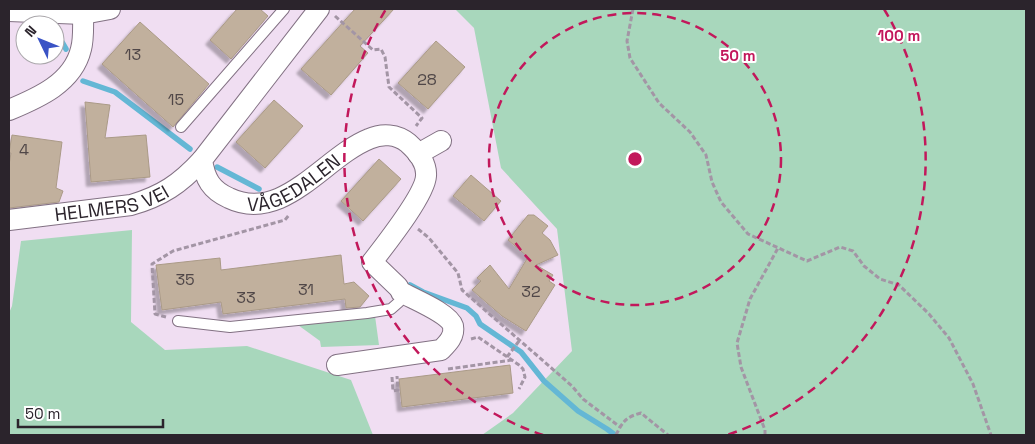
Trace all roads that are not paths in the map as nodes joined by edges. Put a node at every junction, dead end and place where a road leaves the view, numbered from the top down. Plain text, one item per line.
1 (284, 9) edge
2 (9, 11) edge
3 (96, 11) edge
4 (328, 13) edge
5 (9, 110) edge
6 (181, 127) dead end
7 (441, 142) dead end
8 (412, 147) junction
9 (202, 160) junction
10 (9, 220) edge
11 (399, 289) junction
12 (178, 321) road end
13 (337, 365) dead end

1 - 6 lane
2 - 3 street
3 - 5 street
4 - 9 street
7 - 8 street
8 - 9 street, VÅGEDALEN
8 - 11 street
9 - 10 street, HELMERS VEI
11 - 12 lane
11 - 13 street

